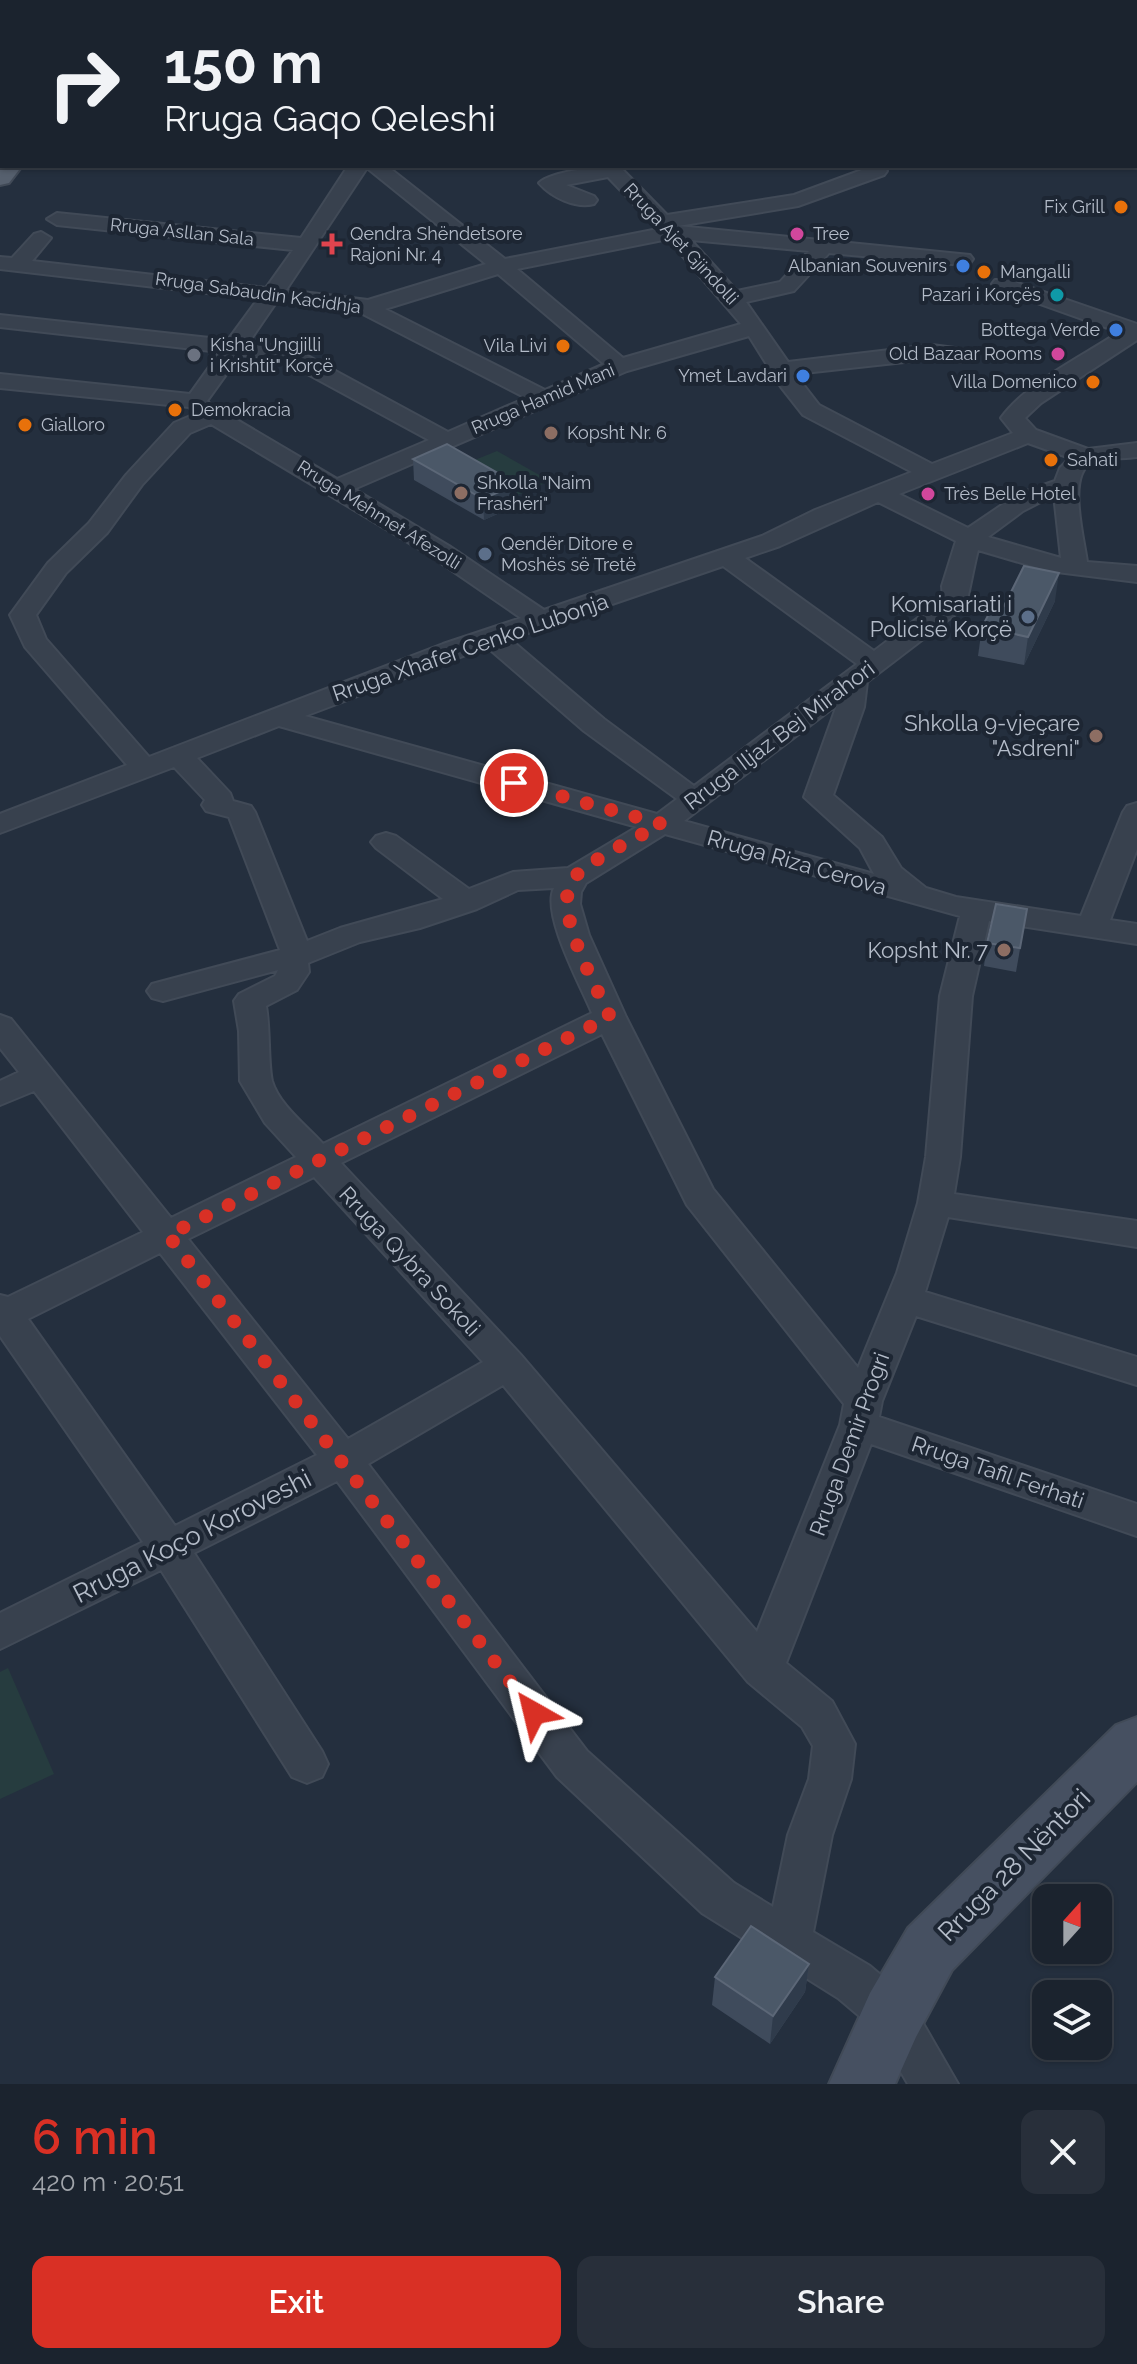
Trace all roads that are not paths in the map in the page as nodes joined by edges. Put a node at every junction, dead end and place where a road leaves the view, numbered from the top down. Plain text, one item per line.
1 (357, 168) edge
2 (378, 168) edge
3 (610, 168) edge
4 (877, 171) dead end
5 (631, 191) junction
6 (587, 200) junction
7 (567, 214) dead end
8 (57, 219) dead end
9 (667, 227) junction
10 (41, 238) dead end
11 (307, 245) junction
12 (823, 247) junction
13 (963, 259) dead end
14 (9, 263) edge
15 (502, 266) junction
16 (1002, 284) dead end
17 (274, 293) junction
18 (732, 298) junction
19 (368, 307) junction
20 (0, 321) edge
21 (755, 327) junction
22 (1137, 331) edge
23 (236, 346) junction
24 (962, 355) dead end
25 (619, 366) junction
26 (781, 369) junction
27 (0, 381) edge
28 (543, 398) junction
29 (205, 408) junction
30 (1028, 435) junction
31 (446, 440) junction
32 (1137, 450) edge
33 (1086, 456) junction
34 (931, 473) junction
35 (1065, 486) junction
36 (337, 488) junction
37 (879, 493) junction
38 (969, 539) junction
39 (727, 557) junction
40 (1075, 568) junction
41 (1137, 574) edge
42 (12, 616) edge
43 (541, 620) junction
44 (492, 637) junction
45 (863, 672) junction
46 (277, 717) junction
47 (178, 754) junction
48 (143, 767) junction
49 (695, 798) junction
50 (1137, 812) edge
51 (0, 824) edge
52 (662, 824) junction
53 (386, 842) dead end
54 (575, 877) junction
55 (920, 897) junction
56 (466, 902) junction
57 (977, 910) junction
58 (1092, 927) junction
59 (1137, 934) edge
60 (294, 956) junction
61 (163, 991) dead end
62 (610, 1017) junction
63 (0, 1026) edge
64 (39, 1076) junction
65 (0, 1094) edge
66 (316, 1160) junction
67 (935, 1203) junction
68 (1137, 1234) edge
69 (168, 1235) junction
70 (904, 1299) junction
71 (2, 1313) edge
72 (508, 1365) junction
73 (1137, 1371) edge
74 (861, 1413) junction
75 (343, 1460) junction
76 (1137, 1520) edge
77 (169, 1548) junction
78 (0, 1632) edge
79 (763, 1669) junction
80 (1137, 1743) edge
81 (307, 1764) dead end
82 (788, 1944) junction
83 (893, 2015) junction
84 (862, 2084) edge
85 (934, 2084) edge

1 - 11 street
2 - 15 street
3 - 5 street, Rruga Ajet Gjindolli
3 - 6 street
4 - 9 street
5 - 6 street
5 - 9 street, Rruga Ajet Gjindolli
6 - 7 street
8 - 11 street, Rruga Asllan Sala
9 - 12 street
9 - 15 street
9 - 18 street, Rruga Ajet Gjindolli
10 - 14 street
11 - 17 street
12 - 13 street
12 - 18 street
14 - 17 street, Rruga Sabaudin Kacidhja
15 - 19 street
15 - 25 street
16 - 22 street
17 - 19 street, Rruga Sabaudin Kacidhja
17 - 23 street
18 - 21 street, Rruga Ajet Gjindolli
19 - 28 street, Rruga Sabaudin Kacidhja
20 - 23 street
21 - 25 street, Rruga Hamid Mani
21 - 26 street, Rruga Ajet Gjindolli
22 - 30 street
23 - 29 street
23 - 31 street
24 - 26 street
25 - 28 street, Rruga Hamid Mani
26 - 34 street, Rruga Ajet Gjindolli
27 - 29 street, Rruga Mehmet Afezolli
28 - 31 street, Rruga Hamid Mani
29 - 36 street, Rruga Mehmet Afezolli
29 - 42 street
30 - 33 street
30 - 34 street, Rruga Xhafer Cenko Lubonja
31 - 36 street, Rruga Hamid Mani
32 - 33 street
33 - 35 street
34 - 37 street, Rruga Xhafer Cenko Lubonja
35 - 38 street
35 - 40 street
36 - 43 street, Rruga Mehmet Afezolli
37 - 38 street
37 - 39 street, Rruga Xhafer Cenko Lubonja
38 - 40 street
38 - 45 street, Rruga Iljaz Bej Mirahori
39 - 43 street, Rruga Xhafer Cenko Lubonja
39 - 45 street
40 - 41 street
42 - 48 street
43 - 44 street, Rruga Xhafer Cenko Lubonja
44 - 46 street, Rruga Xhafer Cenko Lubonja
44 - 49 street
45 - 49 street, Rruga Iljaz Bej Mirahori
45 - 55 street
46 - 47 street, Rruga Xhafer Cenko Lubonja
46 - 52 street, Rruga Riza Cerova
47 - 48 street, Rruga Xhafer Cenko Lubonja
47 - 60 street
48 - 51 street, Rruga Xhafer Cenko Lubonja
49 - 52 street, Rruga Iljaz Bej Mirahori
50 - 58 street
52 - 54 street, Rruga Iljaz Bej Mirahori
52 - 55 street, Rruga Riza Cerova
53 - 56 street
54 - 56 street
54 - 62 street
55 - 57 street, Rruga Riza Cerova
56 - 60 street
57 - 58 street, Rruga Riza Cerova
57 - 67 street, Rruga Demir Progri
58 - 59 street, Rruga Riza Cerova
60 - 61 street
60 - 66 street, Rruga Qybra Sokoli
62 - 66 street
62 - 74 street
63 - 64 street
64 - 65 street
64 - 69 street
66 - 69 street
66 - 72 street, Rruga Qybra Sokoli
67 - 68 street
67 - 70 street, Rruga Demir Progri
69 - 71 street
69 - 75 street
70 - 73 street
70 - 74 street, Rruga Demir Progri
71 - 77 street
72 - 75 street, Rruga Koço Koroveshi
72 - 79 street, Rruga Qybra Sokoli
74 - 76 street, Rruga Tafil Ferhati
74 - 79 street, Rruga Demir Progri
75 - 77 street, Rruga Koço Koroveshi
75 - 82 street
77 - 78 street, Rruga Koço Koroveshi
77 - 81 street
79 - 82 street
80 - 83 main road, Rruga 28 Nëntori
82 - 83 street
83 - 84 main road, Rruga 28 Nëntori
83 - 85 street

